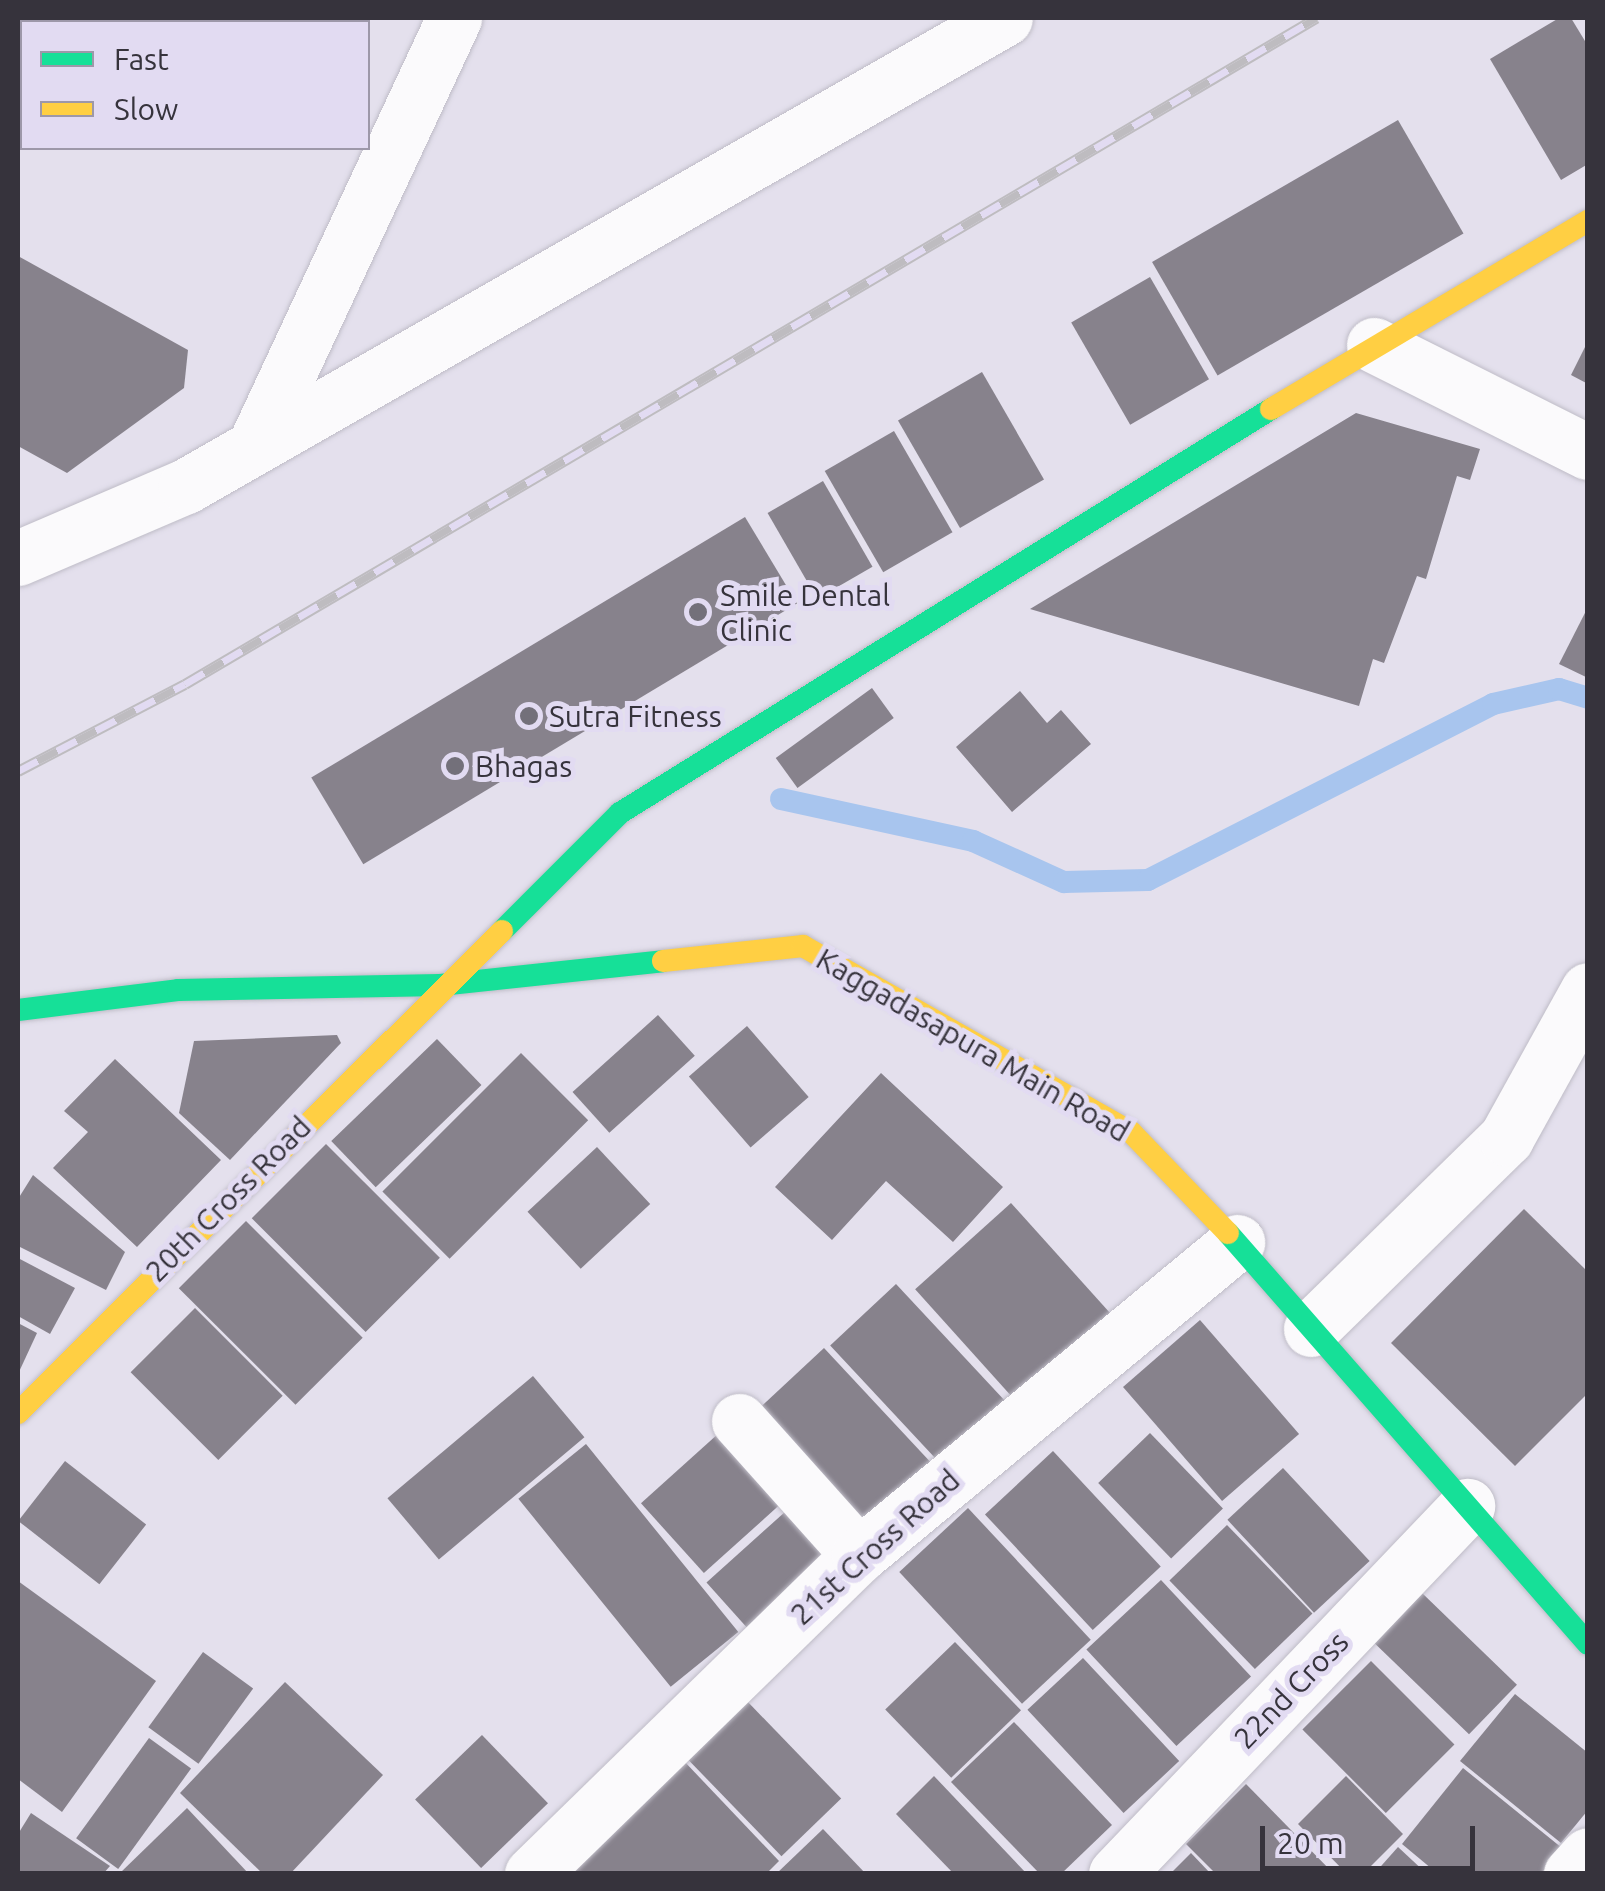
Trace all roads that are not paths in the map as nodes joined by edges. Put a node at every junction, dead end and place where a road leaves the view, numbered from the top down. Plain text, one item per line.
1 (454, 18) edge
2 (1006, 18) edge
3 (1588, 221) edge
4 (1374, 345) junction
5 (255, 446) junction
6 (1588, 452) edge
7 (18, 558) edge
8 (440, 985) junction
9 (1588, 990) edge
10 (18, 1010) edge
11 (1237, 1242) junction
12 (1312, 1328) junction
13 (18, 1413) edge
14 (740, 1420) dead end
15 (1467, 1506) junction
16 (859, 1555) junction
17 (1588, 1644) edge
18 (1588, 1855) edge
19 (532, 1874) edge
20 (1116, 1874) edge
21 (1572, 1874) edge

1 - 5 street
2 - 5 street
3 - 4 street, 20th Cross Road
4 - 6 street
4 - 8 street, 20th Cross Road
5 - 7 street
8 - 10 street, Kaggadasapura Main Road
8 - 11 street, Kaggadasapura Main Road
8 - 13 street, 20th Cross Road
9 - 12 street
11 - 12 street, Kaggadasapura Main Road
11 - 16 street, 21st Cross Road
12 - 15 street, Kaggadasapura Main Road
14 - 16 street
15 - 17 street, Kaggadasapura Main Road
15 - 20 street, 22nd Cross
16 - 19 street, 21st Cross Road
18 - 21 street

